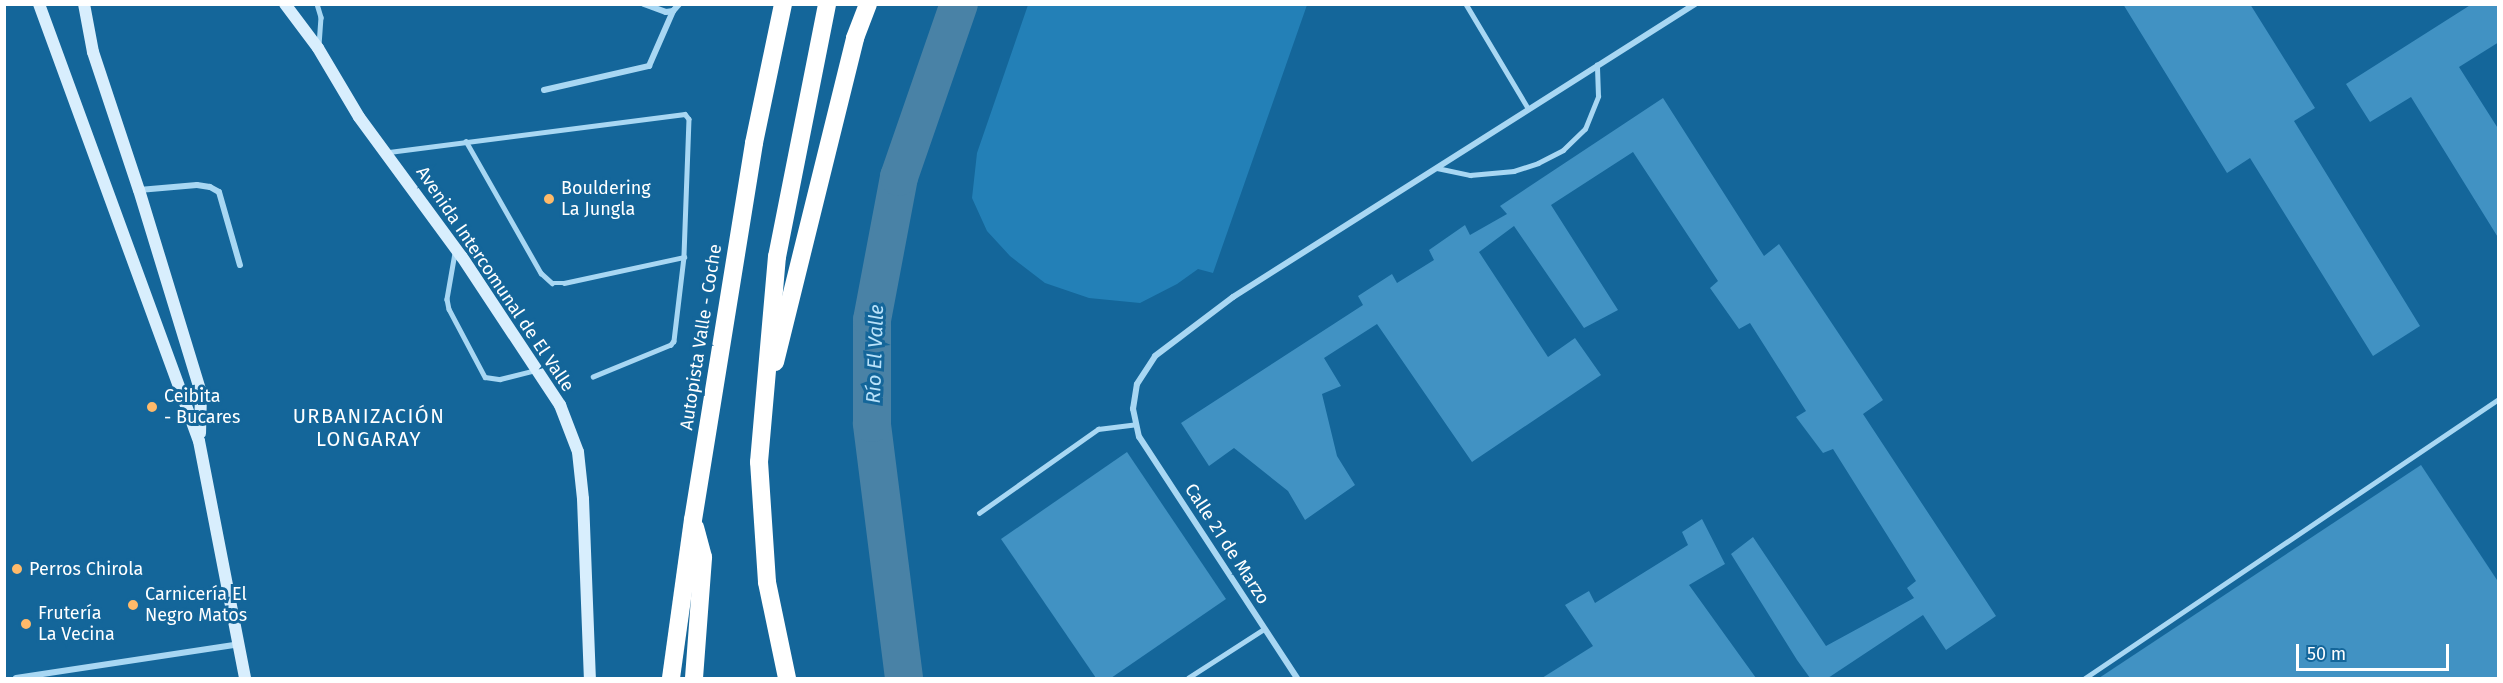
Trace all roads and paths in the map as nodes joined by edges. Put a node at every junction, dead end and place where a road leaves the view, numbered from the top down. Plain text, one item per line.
1 (39, 4) edge
2 (84, 4) edge
3 (285, 4) edge
4 (317, 4) edge
5 (644, 4) edge
6 (679, 4) edge
7 (783, 4) edge
8 (827, 4) edge
9 (867, 4) edge
10 (1466, 4) edge
11 (1695, 4) edge
12 (673, 10) junction
13 (318, 48) junction
14 (1597, 65) junction
15 (544, 90) dead end
16 (1528, 108) junction
17 (466, 141) junction
18 (386, 153) junction
19 (1434, 168) junction
20 (139, 190) junction
21 (456, 248) junction
22 (684, 257) junction
23 (240, 265) dead end
24 (538, 369) junction
25 (593, 377) dead end
26 (2499, 399) edge
27 (762, 410) junction
28 (1136, 424) junction
29 (199, 441) junction
30 (979, 513) dead end
31 (693, 520) junction
32 (1264, 629) junction
33 (240, 644) junction
34 (16, 678) edge
35 (26, 678) edge
36 (245, 678) edge
37 (590, 678) edge
38 (670, 678) edge
39 (694, 678) edge
40 (787, 678) edge
41 (1188, 678) edge
42 (1297, 678) edge
43 (2085, 678) edge

1 - 29 main road
2 - 20 main road
3 - 13 main road, Avenida Intercomunal de El Valle
4 - 13 lane
5 - 12 street
6 - 12 street
7 - 31 highway, Autopista Valle - Coche
8 - 27 highway
9 - 27 highway
10 - 16 lane
11 - 14 street
12 - 15 street
13 - 18 main road, Avenida Intercomunal de El Valle
14 - 16 street
14 - 19 lane
16 - 19 street
17 - 18 lane
17 - 22 lane
17 - 22 lane
18 - 21 main road, Avenida Intercomunal de El Valle
19 - 28 street
20 - 23 street
20 - 29 main road
21 - 24 main road, Avenida Intercomunal de El Valle
21 - 24 lane
22 - 25 lane
24 - 37 main road, Avenida Intercomunal de El Valle
26 - 43 lane
27 - 40 highway
28 - 30 lane
28 - 32 street, Calle 21 de Marzo
29 - 33 main road
31 - 38 highway, Autopista Valle - Coche
31 - 39 highway
32 - 41 lane
32 - 42 street, Calle 21 de Marzo
33 - 35 street
33 - 36 main road
34 - 35 street

